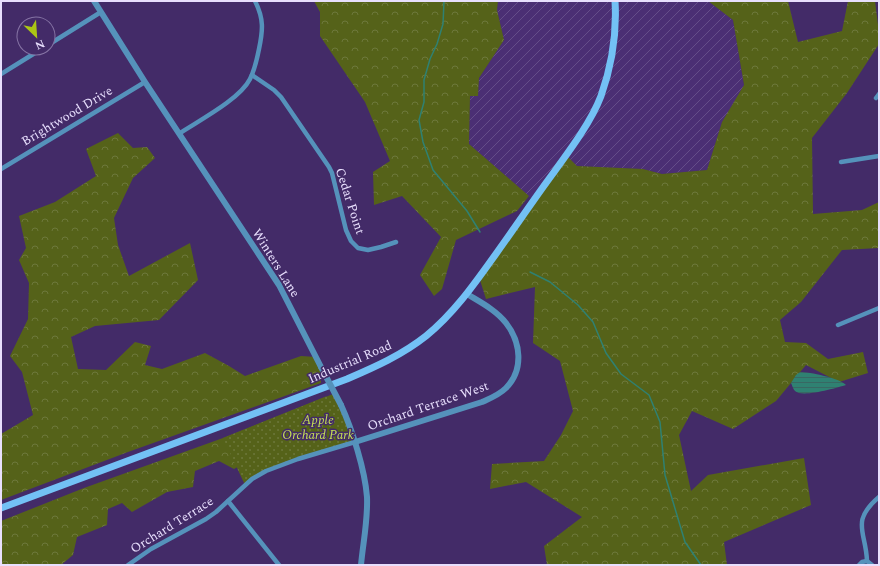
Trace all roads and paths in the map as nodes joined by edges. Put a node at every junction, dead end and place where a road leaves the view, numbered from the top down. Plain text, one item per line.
1 (94, 1) edge
2 (255, 1) edge
3 (615, 1) edge
4 (101, 12) junction
5 (56, 40) edge
6 (30, 56) edge
7 (1, 74) edge
8 (252, 75) junction
9 (145, 82) junction
10 (180, 133) junction
11 (879, 156) edge
12 (841, 162) dead end
13 (1, 169) edge
14 (396, 242) dead end
15 (467, 294) junction
16 (879, 308) edge
17 (838, 326) dead end
18 (355, 442) junction
19 (879, 497) edge
20 (228, 501) junction
21 (1, 508) edge
22 (867, 561) junction
23 (128, 565) edge
24 (279, 565) edge
25 (361, 565) edge
26 (859, 565) edge
27 (872, 565) edge

1 - 4 street, Winters Lane
2 - 8 street
3 - 15 main road, Industrial Road
4 - 5 street
4 - 9 street, Winters Lane
6 - 7 street
8 - 10 street
8 - 14 street, Cedar Point
9 - 10 street, Winters Lane
9 - 13 street, Brightwood Drive
10 - 18 street, Winters Lane, bridge
11 - 12 street
15 - 18 street, Orchard Terrace West
15 - 21 main road, Industrial Road
16 - 17 street
18 - 20 street, Orchard Terrace
18 - 25 street, Winters Lane
19 - 22 street
20 - 23 street, Orchard Terrace
20 - 24 street
22 - 26 street
22 - 27 street

